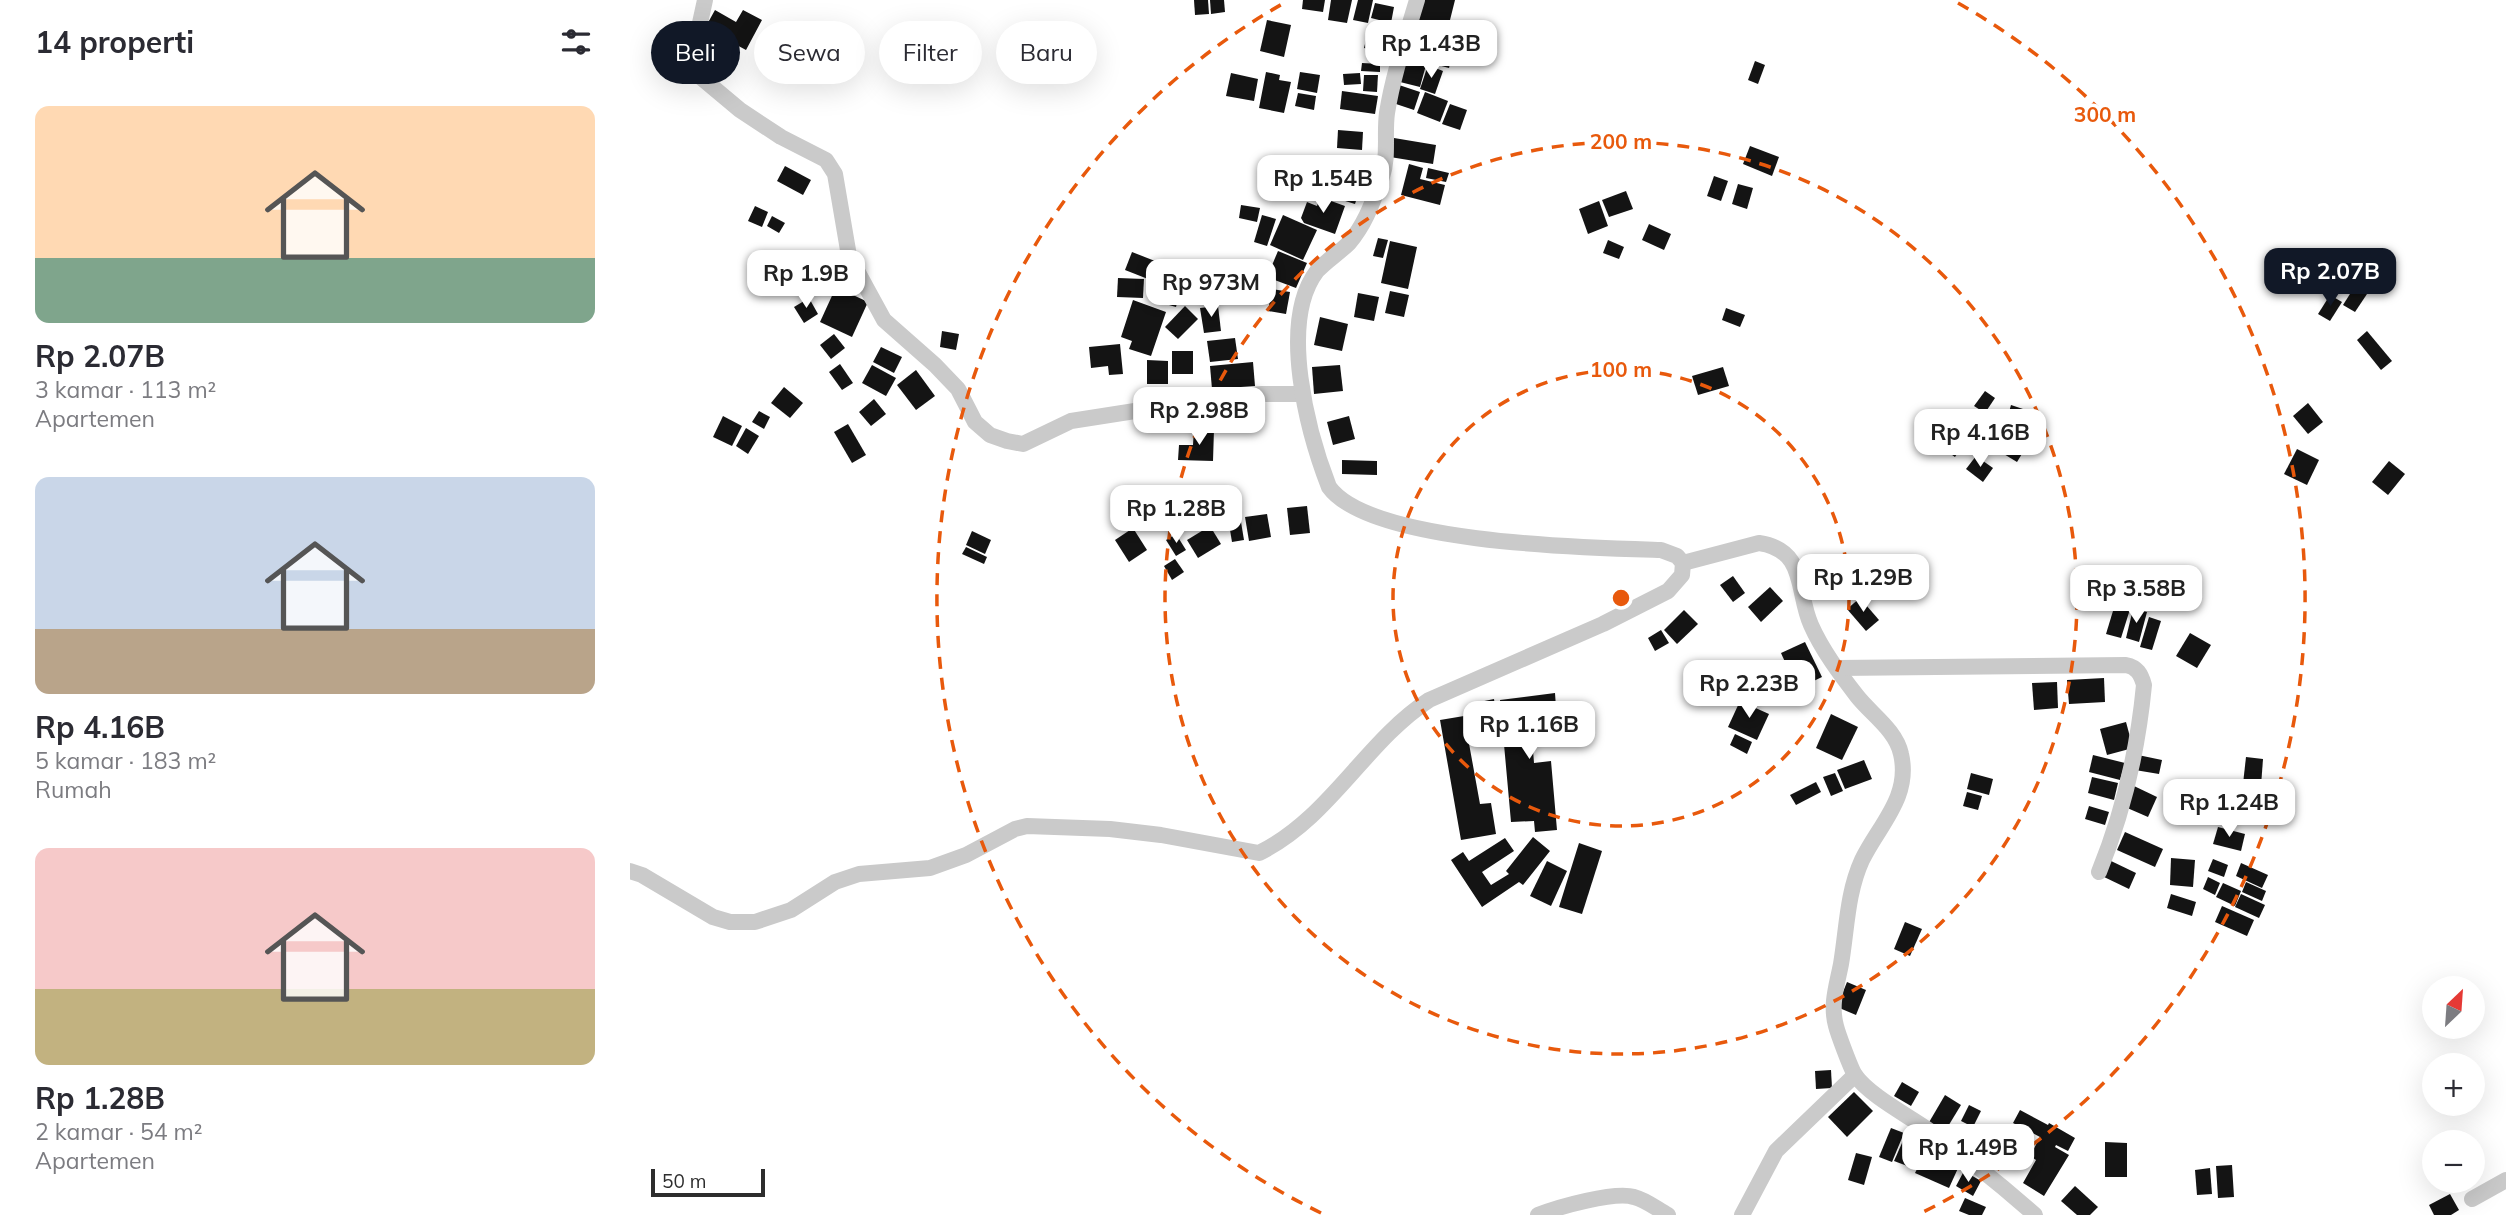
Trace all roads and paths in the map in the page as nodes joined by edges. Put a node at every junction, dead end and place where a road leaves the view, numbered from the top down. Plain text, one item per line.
1 (705, 0) edge
2 (1417, 0) edge
3 (1301, 394) junction
4 (1683, 563) junction
5 (1838, 668) junction
6 (630, 871) edge
7 (2099, 872) dead end
8 (1855, 1075) junction
9 (2506, 1180) edge
10 (2472, 1199) dead end
11 (1538, 1215) edge
12 (1668, 1215) edge
13 (1742, 1215) edge
14 (2035, 1215) edge

1 - 3 street
2 - 3 street
3 - 4 street
4 - 5 street
4 - 6 street
5 - 7 street
5 - 8 street
8 - 13 street
8 - 14 street
9 - 10 street
11 - 12 street

